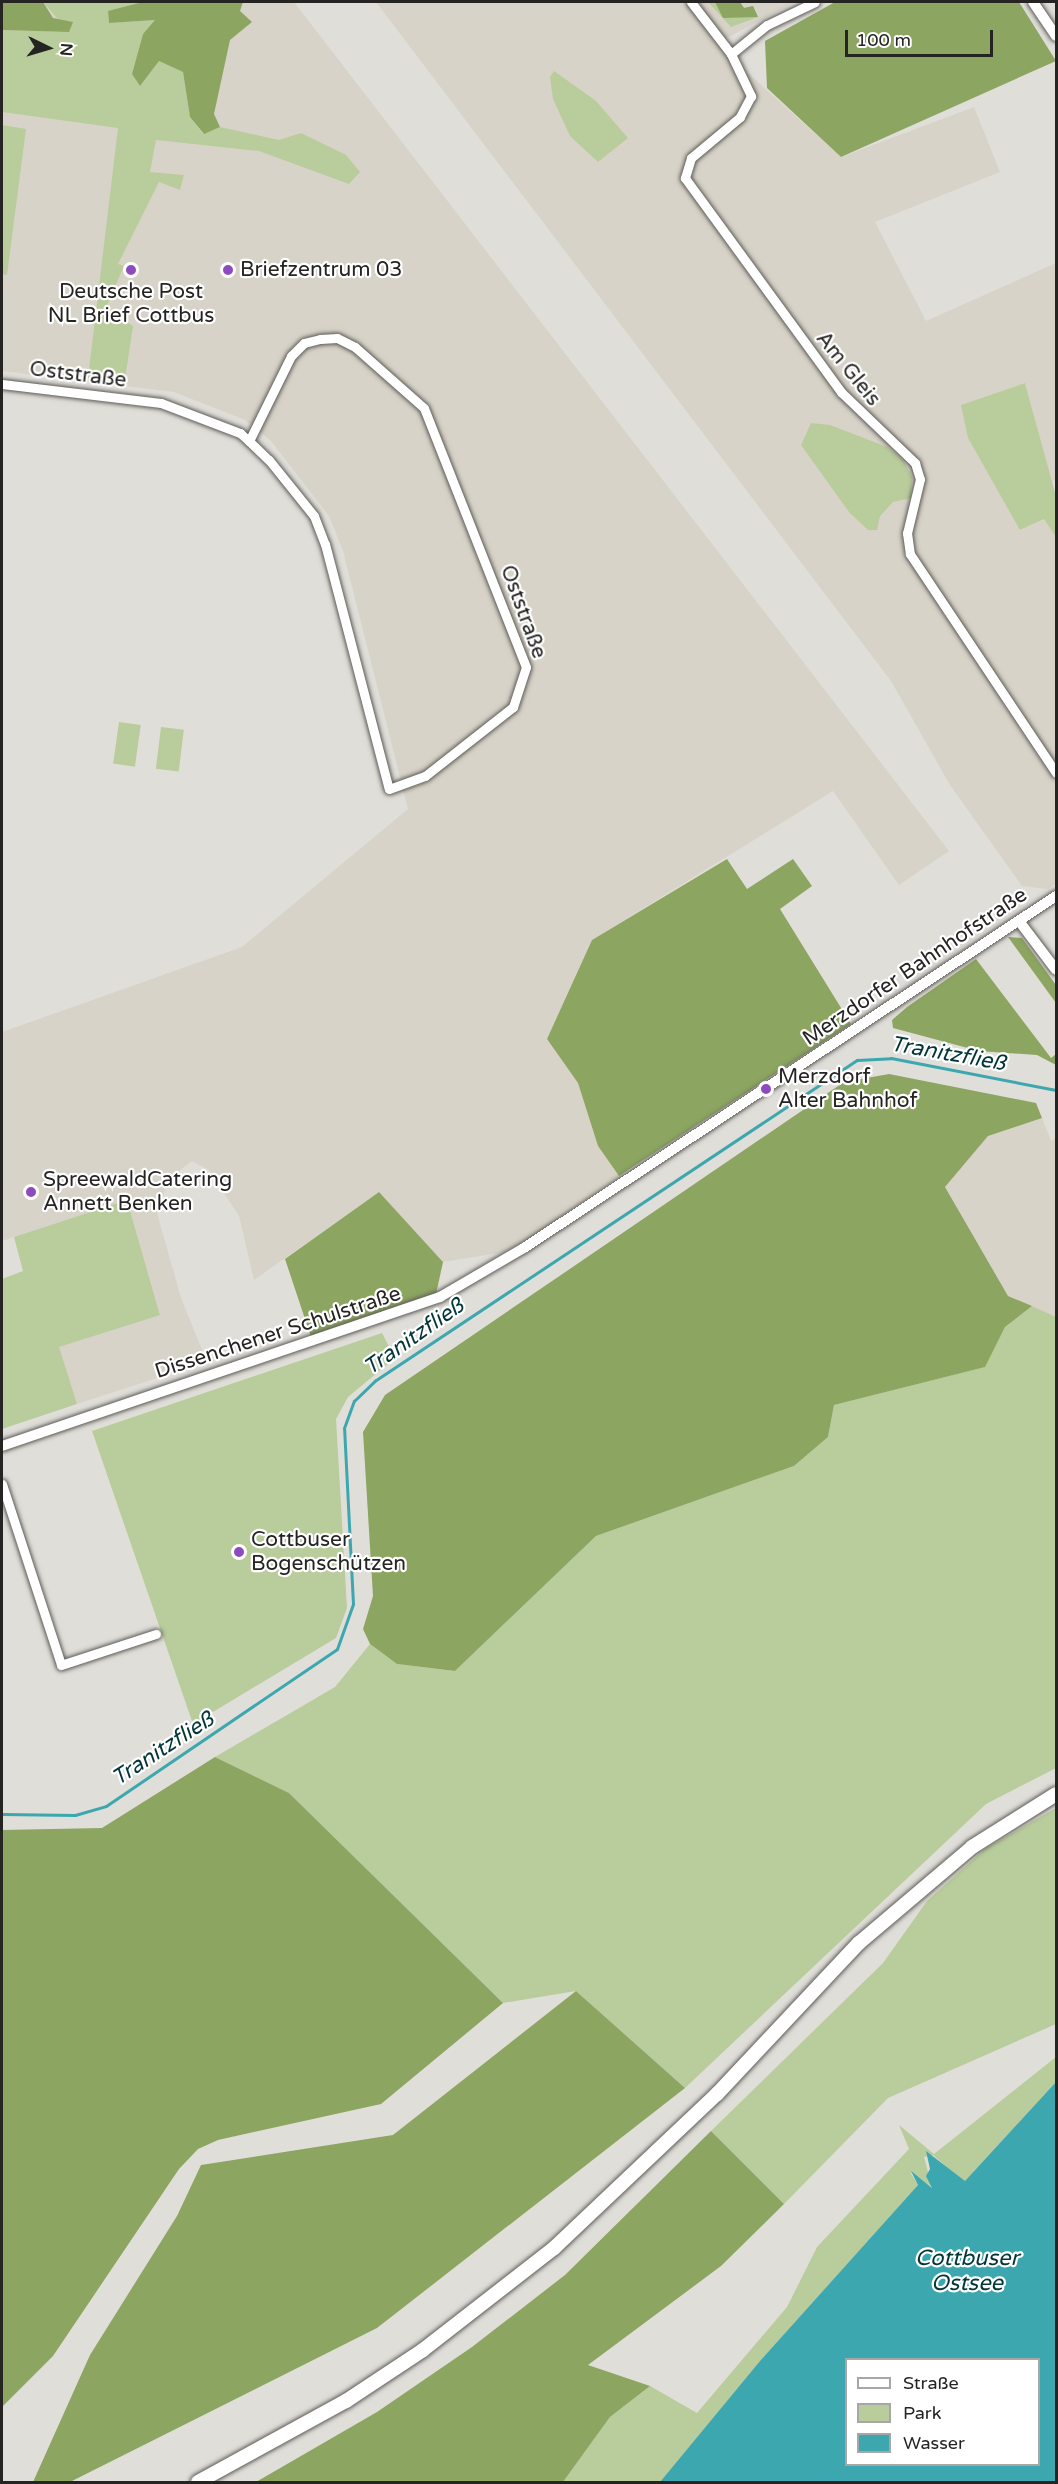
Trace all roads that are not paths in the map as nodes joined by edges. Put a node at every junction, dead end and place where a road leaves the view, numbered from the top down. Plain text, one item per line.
1 (691, 2) edge
2 (815, 2) edge
3 (1033, 2) edge
4 (1056, 36) edge
5 (731, 54) junction
6 (2, 384) edge
7 (249, 441) junction
8 (1056, 773) edge
9 (1056, 896) edge
10 (1019, 921) junction
11 (1056, 970) edge
12 (554, 1228) joint
13 (2, 1446) edge
14 (2, 1484) edge
15 (156, 1634) dead end
16 (1056, 1794) edge
17 (198, 2482) edge

1 - 5 street, Am Gleis
2 - 5 street
3 - 4 street
5 - 8 street, Am Gleis
6 - 7 street, Oststraße
7 - 7 street, Oststraße
9 - 10 street, Merzdorfer Bahnhofstraße
10 - 11 street
10 - 12 street, Merzdorfer Bahnhofstraße
12 - 13 street, Dissenchener Schulstraße
14 - 15 street
16 - 17 main road

